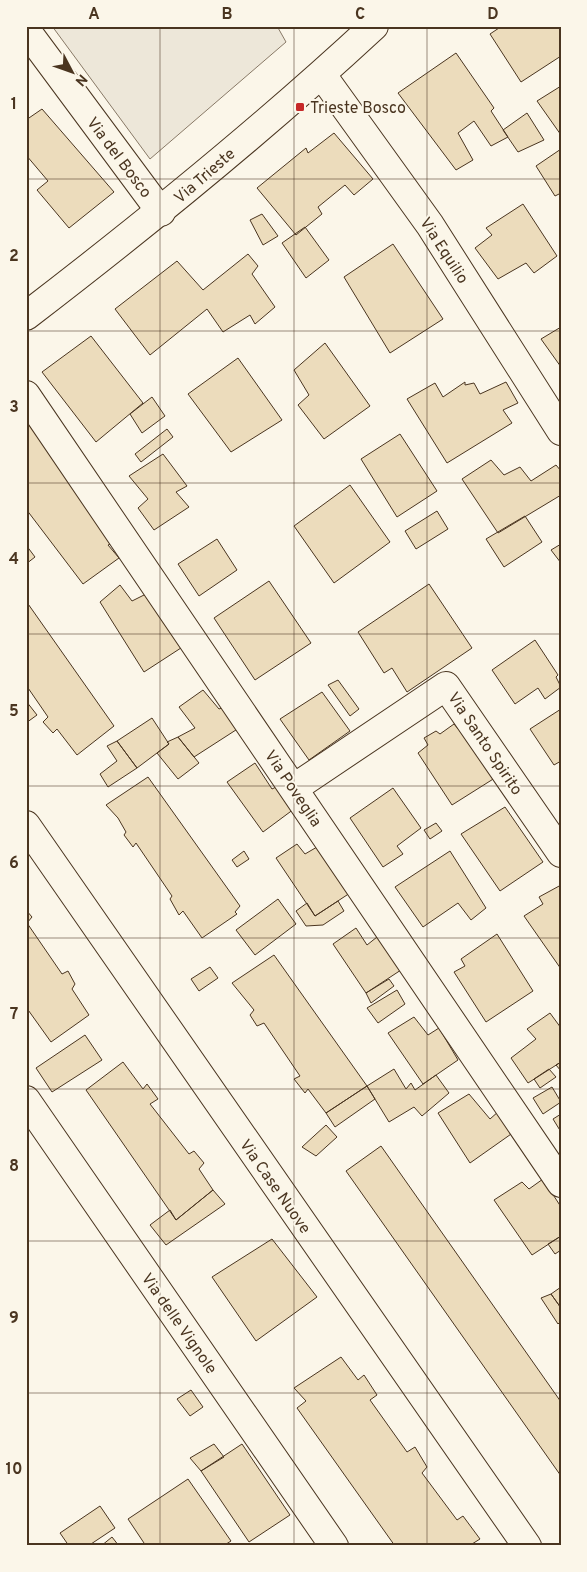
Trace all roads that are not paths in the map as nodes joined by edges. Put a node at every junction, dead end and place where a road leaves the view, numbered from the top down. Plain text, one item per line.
1 (374, 26) edge
2 (26, 30) edge
3 (322, 75) junction
4 (161, 212) junction
5 (26, 316) edge
6 (26, 395) edge
7 (561, 431) edge
8 (294, 788) junction
9 (26, 825) edge
10 (561, 853) edge
11 (26, 1100) edge
12 (561, 1183) edge
13 (334, 1546) edge
14 (527, 1546) edge

1 - 3 street, Via Trieste
2 - 4 street, Via del Bosco
3 - 4 street, Via Trieste
3 - 7 street, Via Equilio
4 - 5 street, Via Trieste
6 - 8 street, Via Poveglia
8 - 10 street, Via Santo Spirito
8 - 12 street, Via Poveglia
9 - 14 street, Via Case Nuove
11 - 13 street, Via delle Vignole

